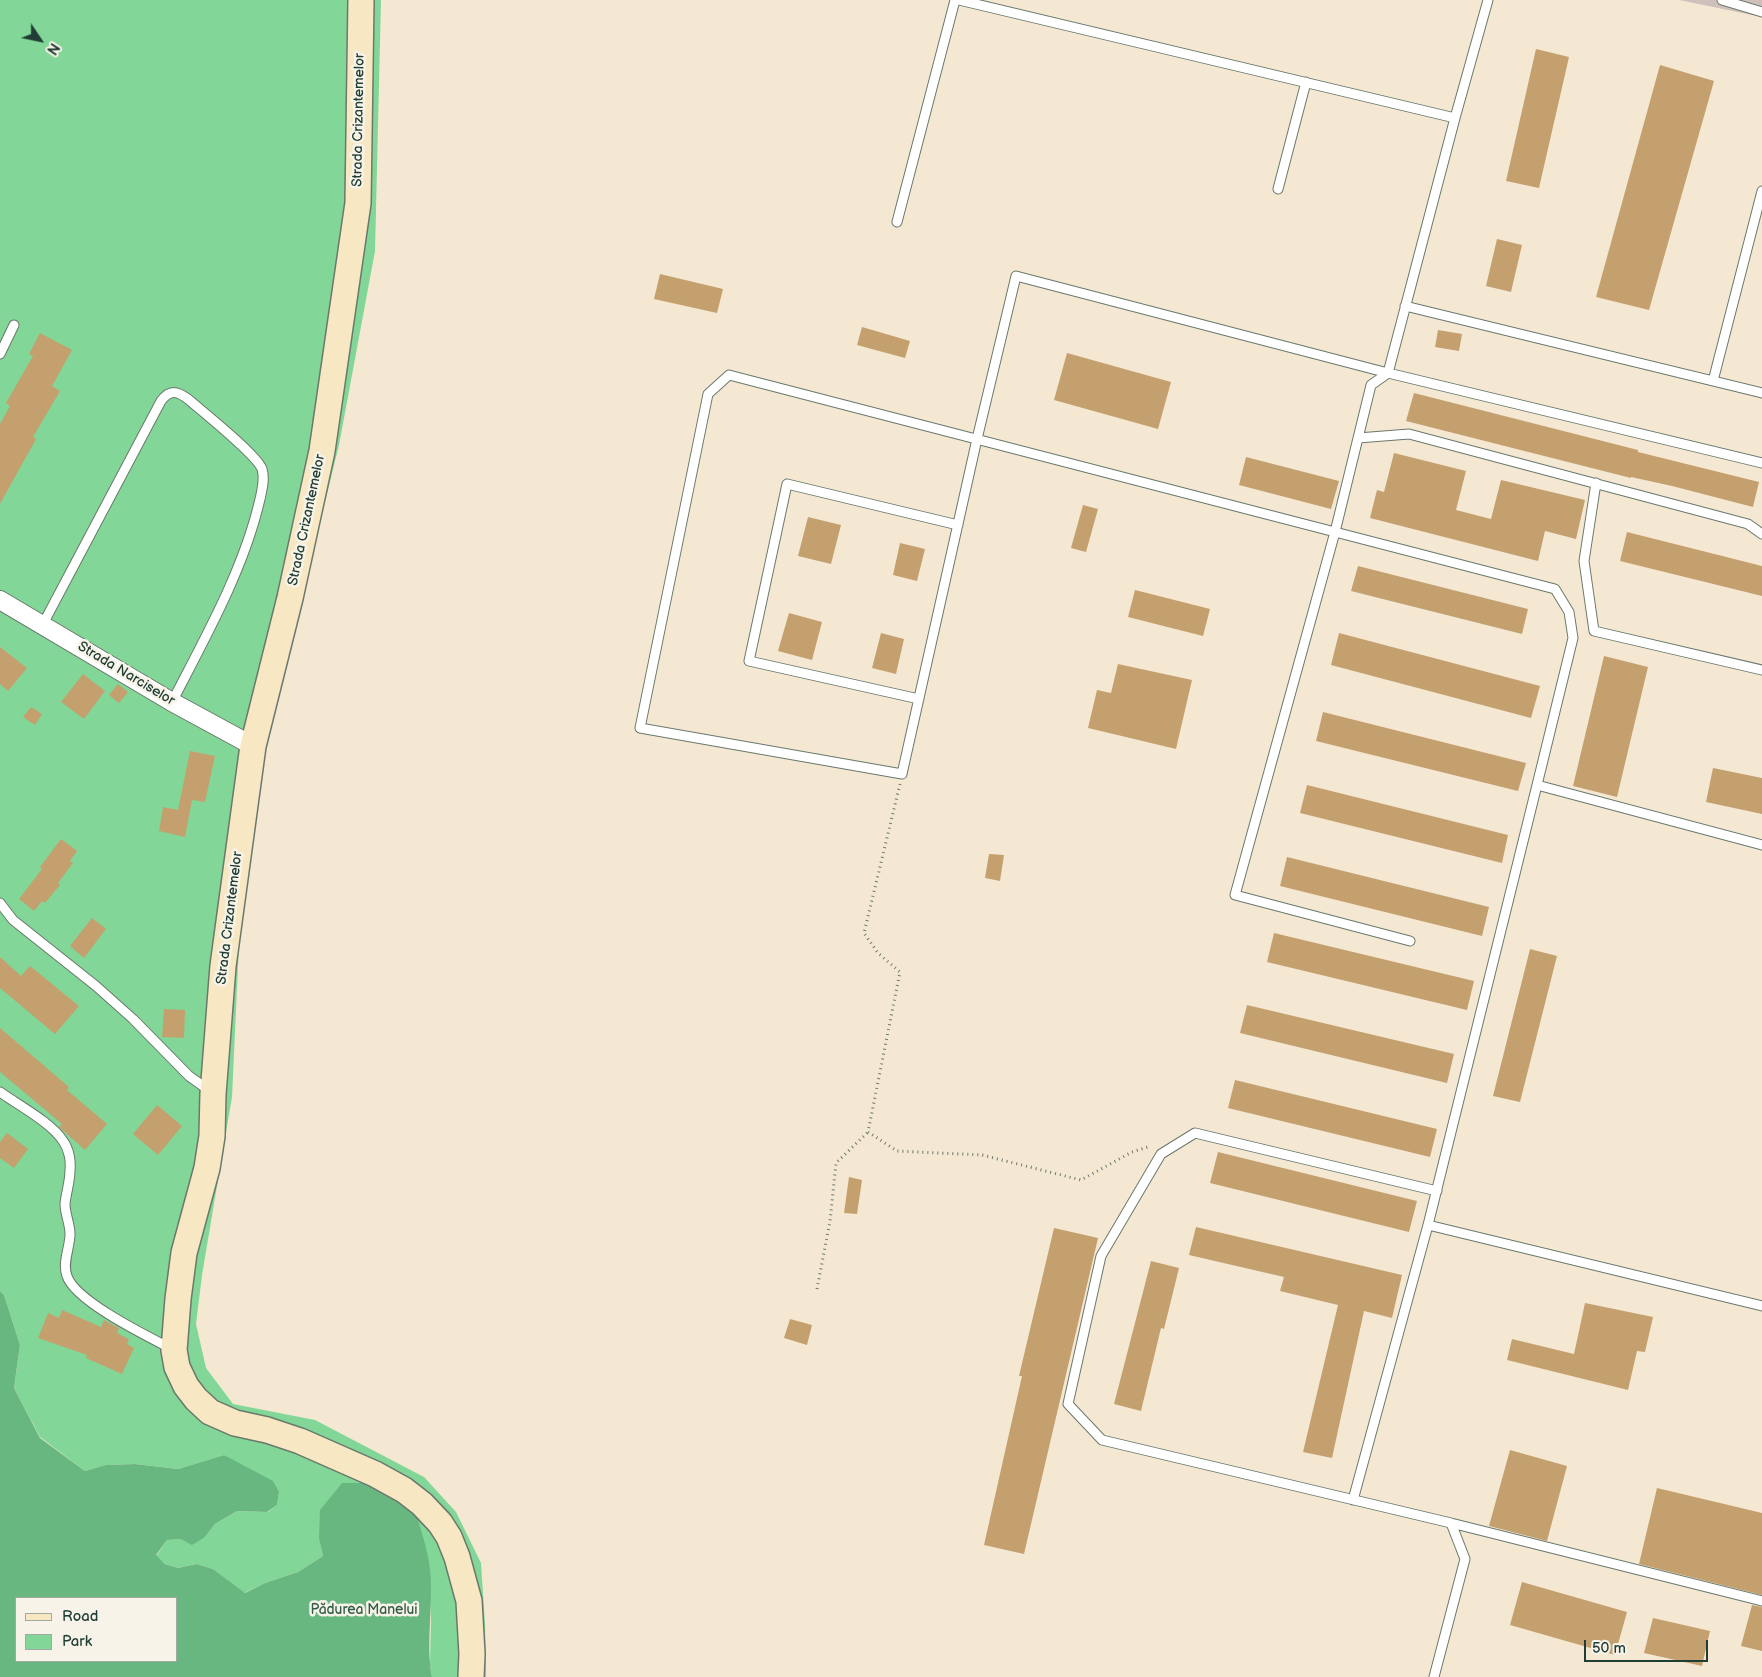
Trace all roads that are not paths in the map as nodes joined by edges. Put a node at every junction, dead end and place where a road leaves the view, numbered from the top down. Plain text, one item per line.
1 (361, 0) edge
2 (955, 0) edge
3 (959, 0) edge
4 (1488, 0) edge
5 (1722, 0) edge
6 (1762, 12) edge
7 (1306, 82) junction
8 (1456, 118) junction
9 (1278, 189) dead end
10 (1762, 191) edge
11 (897, 222) dead end
12 (1405, 306) junction
13 (14, 325) dead end
14 (0, 354) edge
15 (1388, 373) junction
16 (1713, 381) junction
17 (1762, 393) edge
18 (1358, 438) junction
19 (977, 439) junction
20 (1762, 463) edge
21 (1596, 483) junction
22 (958, 525) junction
23 (1335, 532) junction
24 (1762, 534) edge
25 (0, 600) edge
26 (43, 624) junction
27 (1762, 670) edge
28 (919, 699) junction
29 (172, 702) junction
30 (253, 746) junction
31 (1537, 785) junction
32 (1762, 845) edge
33 (1, 905) edge
34 (1410, 940) dead end
35 (0, 1092) edge
36 (213, 1094) junction
37 (1437, 1191) junction
38 (1428, 1225) junction
39 (1762, 1306) edge
40 (174, 1350) junction
41 (1353, 1500) junction
42 (1451, 1523) junction
43 (1762, 1602) edge
44 (471, 1677) edge
45 (1434, 1677) edge

1 - 30 street, Strada Crizantemelor
2 - 11 lane
3 - 7 lane
4 - 8 lane
5 - 6 lane
7 - 8 lane
7 - 9 lane
8 - 12 lane
10 - 16 lane
12 - 15 lane
12 - 16 lane
13 - 14 lane
15 - 18 lane
15 - 19 lane
15 - 20 lane
16 - 17 lane
18 - 21 lane
18 - 23 lane
19 - 22 lane
19 - 23 lane
19 - 28 lane
21 - 24 lane
21 - 27 lane
22 - 28 lane
22 - 28 lane
23 - 31 lane
23 - 34 lane
25 - 26 street, Strada Narciselor
26 - 29 street, Strada Narciselor
26 - 29 lane
29 - 30 street, Strada Narciselor
30 - 36 street, Strada Crizantemelor
31 - 32 lane
31 - 37 lane
33 - 36 lane
35 - 40 lane
36 - 40 street, Strada Crizantemelor
37 - 38 lane
37 - 41 lane
38 - 39 lane
38 - 41 lane
40 - 44 street, Strada Crizantemelor
41 - 42 lane
42 - 43 lane
42 - 45 lane

